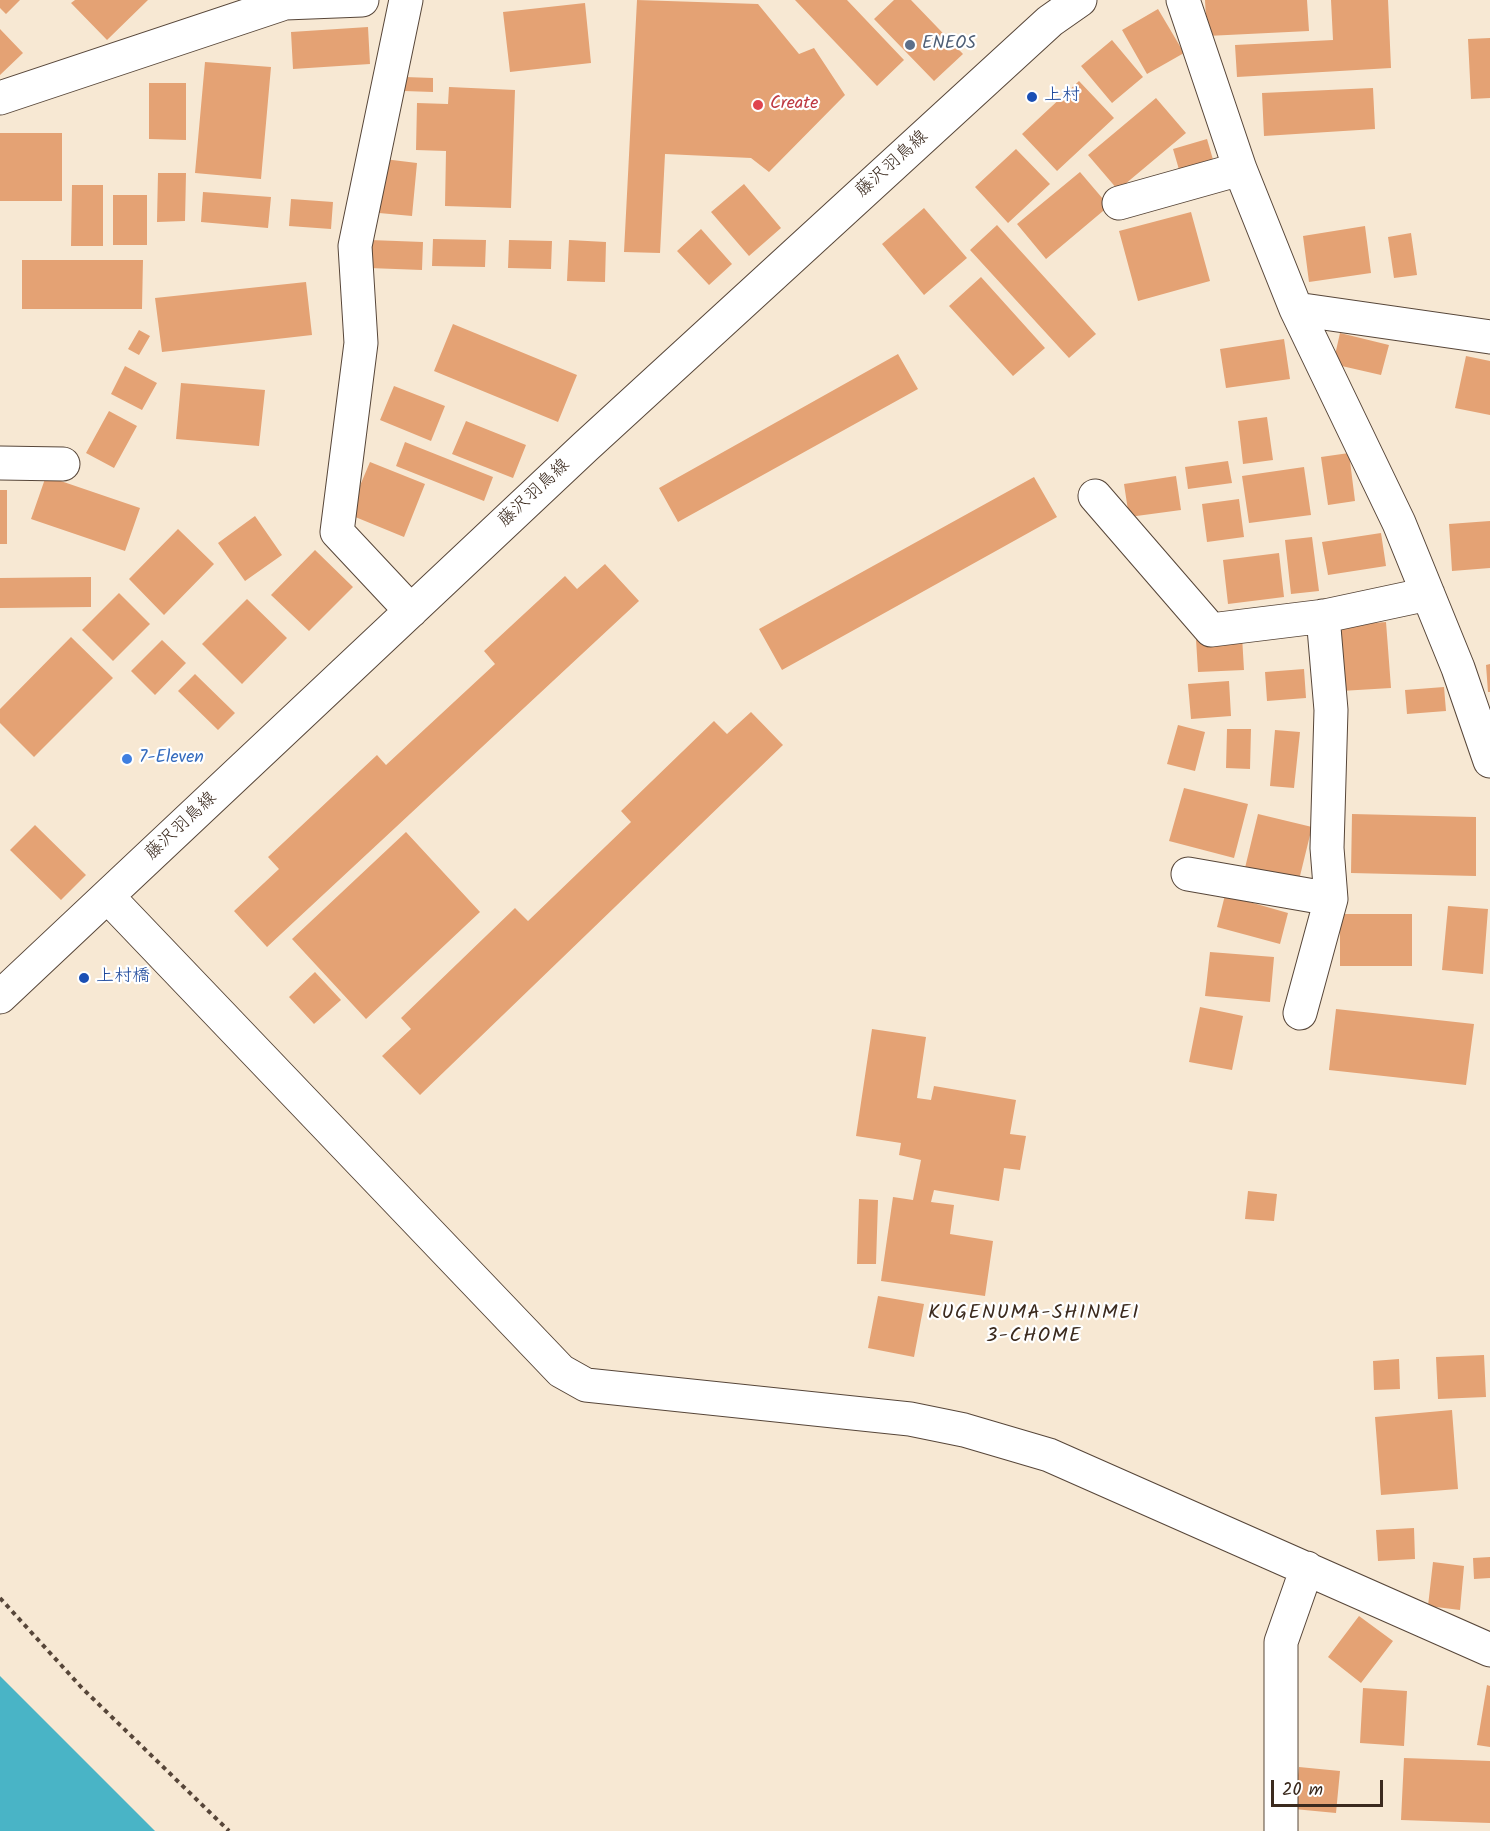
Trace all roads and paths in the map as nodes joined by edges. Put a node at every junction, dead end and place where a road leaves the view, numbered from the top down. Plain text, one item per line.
1 (362, 0) edge
2 (405, 0) edge
3 (1080, 0) edge
4 (1183, 0) edge
5 (283, 1) edge
6 (0, 98) edge
7 (1240, 169) junction
8 (1119, 202) dead end
9 (1296, 309) junction
10 (1490, 337) edge
11 (0, 463) edge
12 (63, 464) dead end
13 (1095, 496) dead end
14 (1428, 594) junction
15 (411, 611) junction
16 (1323, 616) junction
17 (1490, 760) edge
18 (1188, 874) dead end
19 (108, 897) junction
20 (1331, 899) junction
21 (0, 997) edge
22 (1300, 1013) dead end
23 (1307, 1568) junction
24 (0, 1598) edge
25 (1490, 1650) edge
26 (229, 1831) edge
27 (1281, 1831) edge

1 - 5 street
2 - 15 street
3 - 15 street, 藤沢羽鳥線
4 - 7 street
5 - 6 street
7 - 8 street
7 - 9 street
9 - 10 street
9 - 14 street
11 - 12 street
13 - 16 street
14 - 16 street
14 - 17 street
15 - 19 street, 藤沢羽鳥線
16 - 20 street
18 - 20 street
19 - 21 street, 藤沢羽鳥線
19 - 23 street
20 - 22 street
23 - 25 street
23 - 27 street
24 - 26 path

